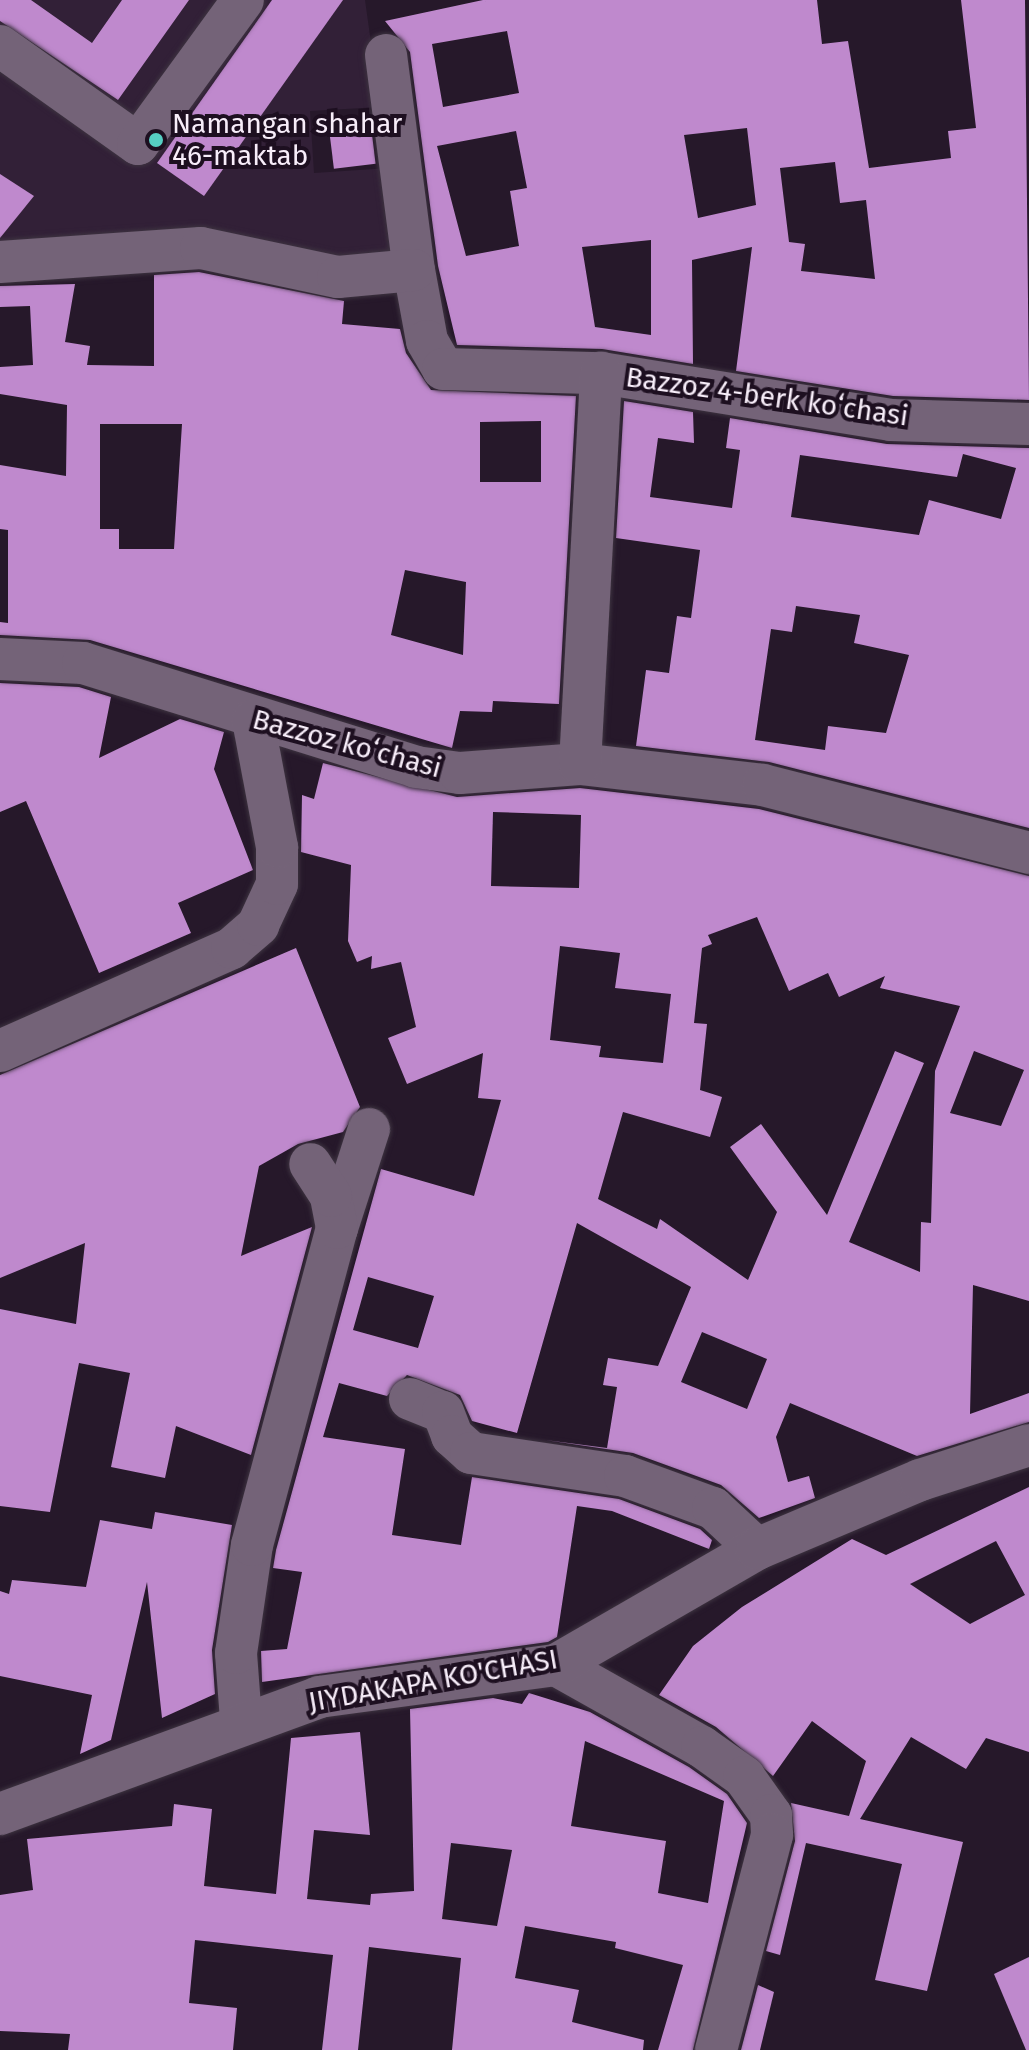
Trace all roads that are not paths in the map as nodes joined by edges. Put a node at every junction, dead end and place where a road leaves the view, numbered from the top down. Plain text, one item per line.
1 (243, 0) edge
2 (0, 46) edge
3 (386, 55) dead end
4 (0, 262) edge
5 (414, 270) junction
6 (601, 373) junction
7 (1029, 424) edge
8 (0, 659) edge
9 (253, 720) junction
10 (580, 764) junction
11 (1029, 853) edge
12 (0, 1051) edge
13 (369, 1129) dead end
14 (310, 1164) dead end
15 (337, 1228) junction
16 (410, 1399) dead end
17 (1029, 1445) edge
18 (757, 1549) junction
19 (556, 1665) junction
20 (241, 1720) junction
21 (0, 1814) edge
22 (716, 2050) edge

1 - 2 street
3 - 5 street, Bazzoz 4-berk koʻchasi
4 - 5 street
5 - 6 street, Bazzoz 4-berk koʻchasi
6 - 7 street, Bazzoz 4-berk koʻchasi
6 - 10 street, Bazzoz 4-berk koʻchasi
8 - 9 street, Bazzoz koʻchasi
9 - 10 street, Bazzoz koʻchasi
9 - 12 street
10 - 11 street, Bazzoz koʻchasi
13 - 15 street
14 - 15 street
15 - 20 street
16 - 18 street
17 - 18 street, JIYDAKAPA KO'CHASI
18 - 19 street, JIYDAKAPA KO'CHASI
19 - 20 street, JIYDAKAPA KO'CHASI
19 - 22 street
20 - 21 street, JIYDAKAPA KO'CHASI

